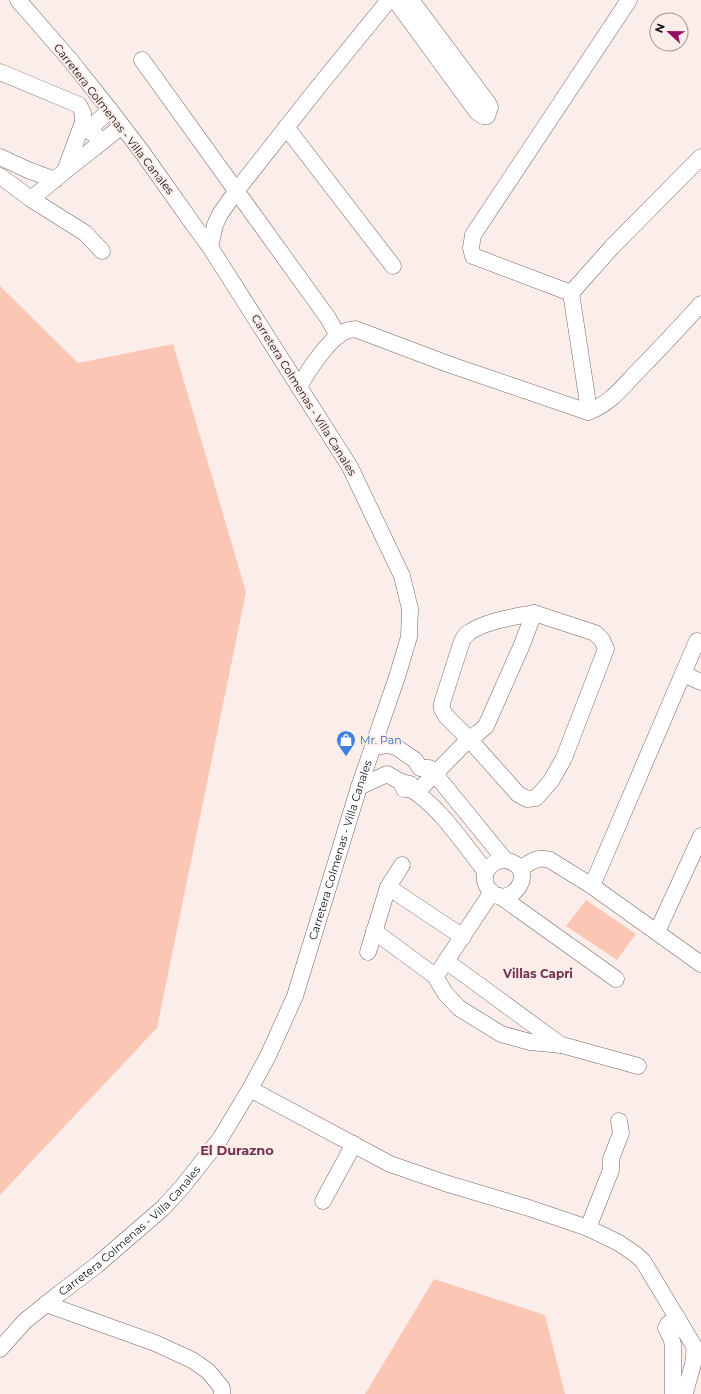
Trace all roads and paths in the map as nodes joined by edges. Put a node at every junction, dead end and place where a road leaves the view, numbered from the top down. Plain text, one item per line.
1 (18, 0) edge
2 (389, 0) edge
3 (395, 0) edge
4 (411, 0) edge
5 (629, 0) edge
6 (142, 60) dead end
7 (0, 72) edge
8 (110, 110) junction
9 (86, 126) junction
10 (122, 126) junction
11 (286, 127) junction
12 (103, 141) junction
13 (701, 157) edge
14 (0, 158) edge
15 (60, 175) junction
16 (0, 176) edge
17 (237, 190) junction
18 (31, 199) junction
19 (210, 247) junction
20 (102, 251) dead end
21 (393, 266) dead end
22 (571, 293) junction
23 (701, 304) edge
24 (338, 336) junction
25 (299, 387) junction
26 (588, 412) junction
27 (534, 613) junction
28 (697, 641) dead end
29 (683, 674) junction
30 (701, 682) edge
31 (386, 709) junction
32 (469, 739) junction
33 (371, 752) junction
34 (405, 753) junction
35 (432, 771) junction
36 (401, 782) junction
37 (359, 787) junction
38 (701, 836) edge
39 (505, 860) junction
40 (402, 865) dead end
41 (520, 869) junction
42 (486, 872) junction
43 (592, 886) junction
44 (388, 887) junction
45 (496, 894) junction
46 (374, 931) junction
47 (657, 932) junction
48 (462, 937) junction
49 (368, 952) dead end
50 (446, 961) junction
51 (701, 964) edge
52 (435, 976) junction
53 (616, 979) dead end
54 (562, 1045) junction
55 (638, 1066) dead end
56 (250, 1089) junction
57 (619, 1121) dead end
58 (354, 1144) junction
59 (323, 1201) dead end
60 (588, 1228) junction
61 (46, 1304) junction
62 (676, 1317) junction
63 (0, 1349) edge
64 (222, 1394) edge
65 (673, 1394) edge
66 (685, 1394) edge

1 - 8 street, Carretera Colmenas - Villa Canales
2 - 11 street
3 - 4 street
5 - 22 street
6 - 17 street
7 - 9 street
8 - 9 street
8 - 10 street, Carretera Colmenas - Villa Canales
9 - 12 street
9 - 15 street
10 - 12 street
10 - 19 street, Carretera Colmenas - Villa Canales
11 - 17 street
11 - 21 street
12 - 15 street
13 - 22 street
14 - 15 street
15 - 18 street
16 - 18 street
17 - 19 street
17 - 24 street
18 - 20 street
19 - 25 street, Carretera Colmenas - Villa Canales
22 - 26 street
23 - 26 street
24 - 25 street
24 - 26 street
25 - 31 street, Carretera Colmenas - Villa Canales
27 - 32 street
27 - 32 street
27 - 32 street
28 - 29 street
29 - 30 street
29 - 43 street
31 - 33 street, Carretera Colmenas - Villa Canales
31 - 34 street
32 - 35 street
33 - 34 street
33 - 36 street
33 - 37 street, Carretera Colmenas - Villa Canales
34 - 35 street
34 - 36 street
35 - 36 street
35 - 39 street
36 - 37 street
36 - 42 street
37 - 56 street, Carretera Colmenas - Villa Canales
38 - 47 street
39 - 41 street
39 - 42 street
40 - 44 street
41 - 43 street
41 - 45 street
42 - 45 street
43 - 47 street
44 - 46 street
44 - 48 street
45 - 48 street
45 - 53 street
46 - 49 street
46 - 52 street
47 - 51 street
48 - 50 street
50 - 52 street
50 - 54 street
52 - 54 street
54 - 55 street
56 - 58 street
56 - 61 street, Carretera Colmenas - Villa Canales
57 - 60 street
58 - 59 street
58 - 60 street
60 - 62 street
61 - 63 street, Carretera Colmenas - Villa Canales
61 - 64 street
62 - 65 street
62 - 66 street

